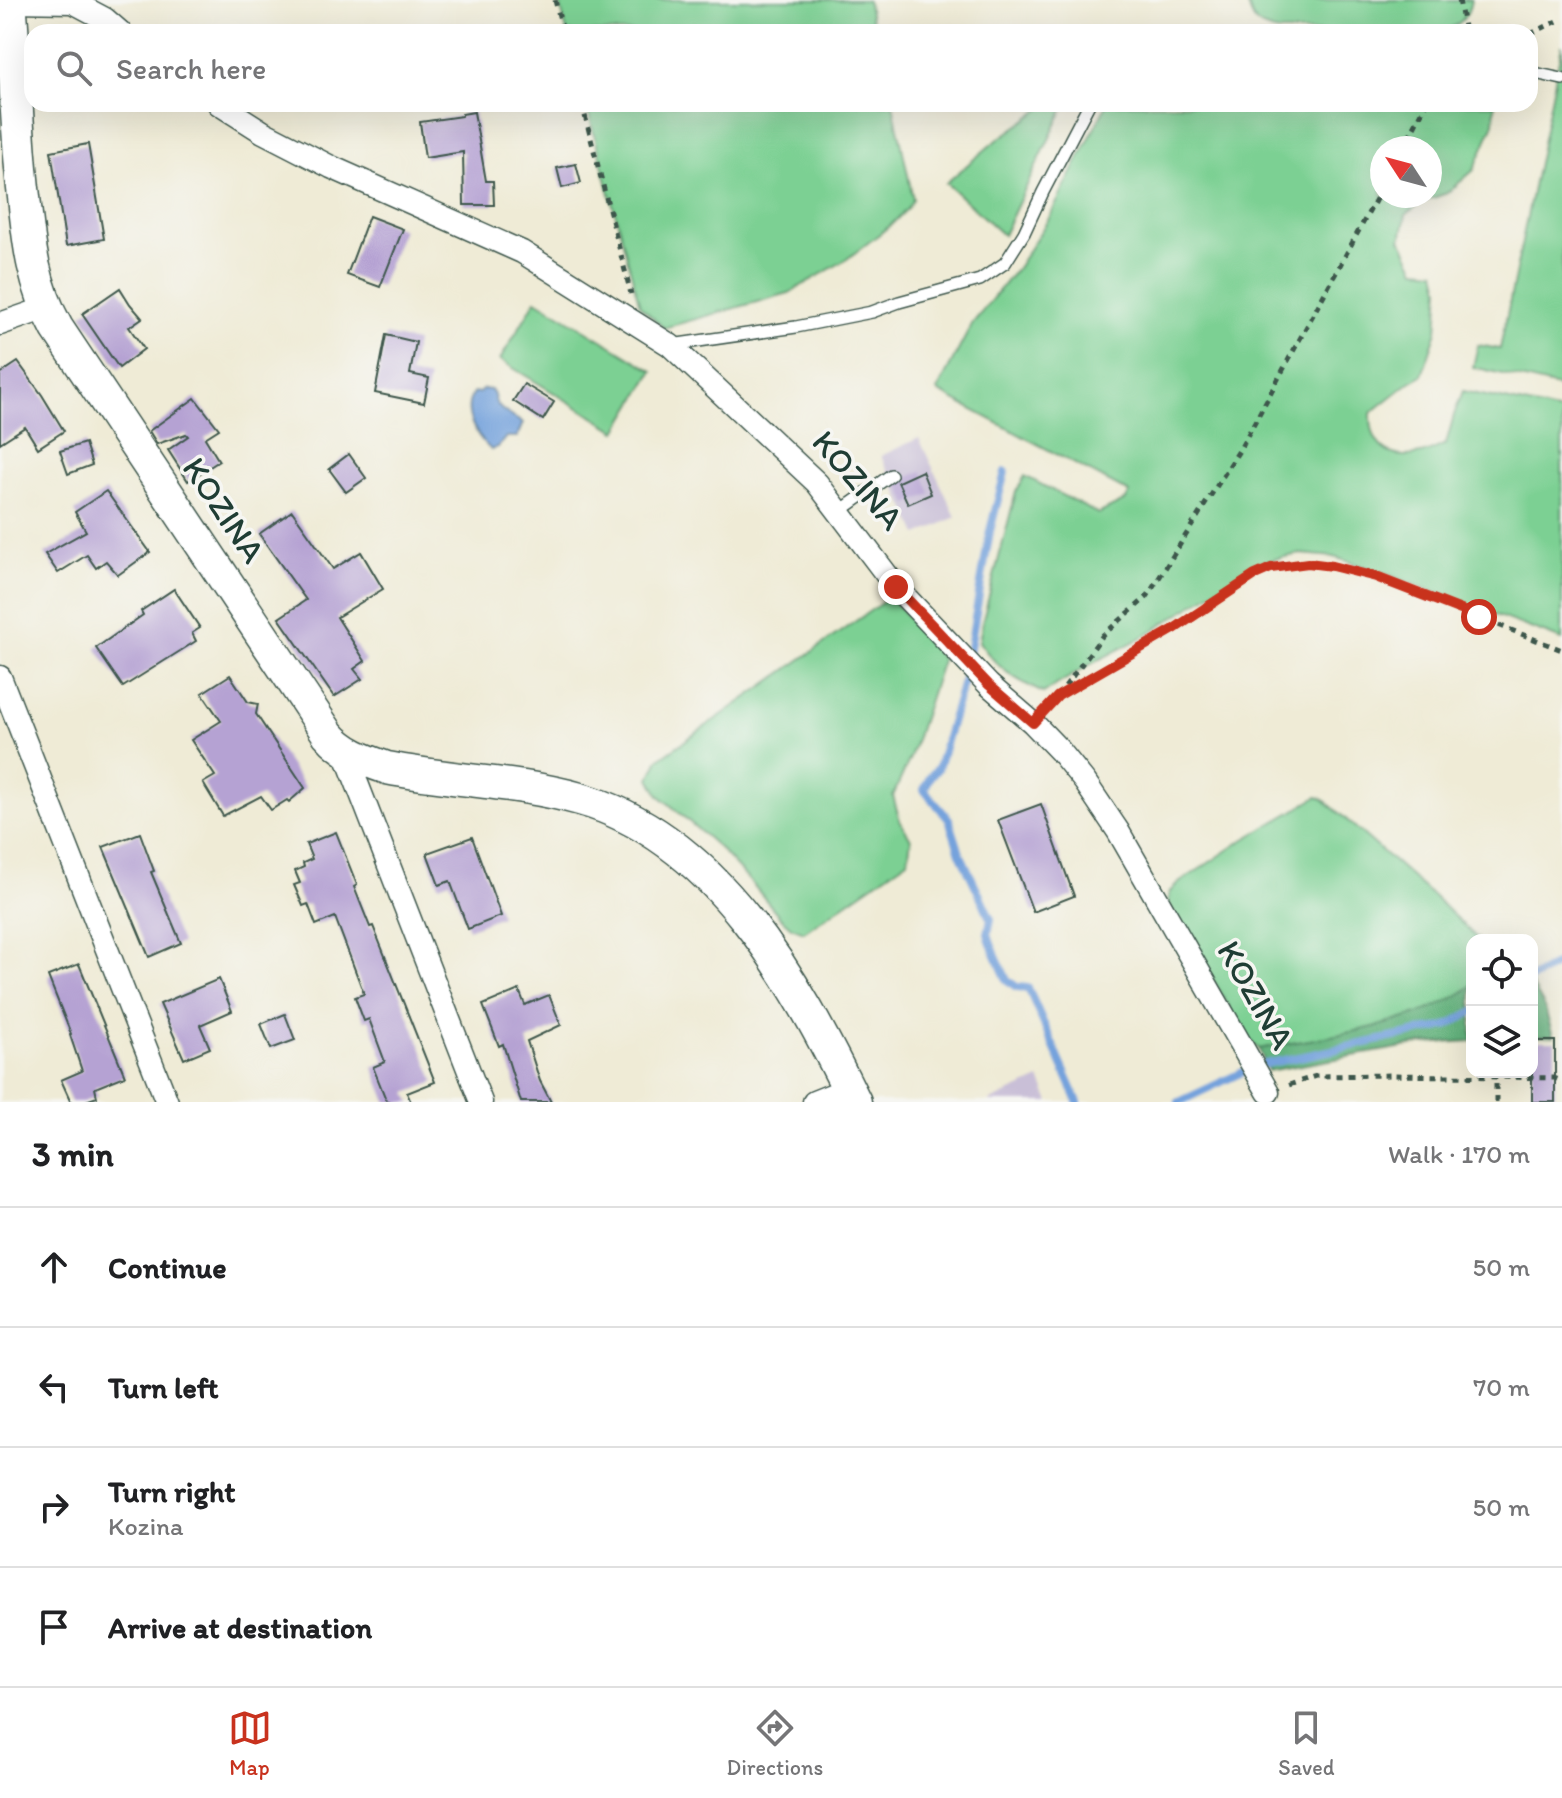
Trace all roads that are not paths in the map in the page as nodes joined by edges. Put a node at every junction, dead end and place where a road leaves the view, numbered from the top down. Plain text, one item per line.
1 (10, 1) edge
2 (111, 24) edge
3 (1538, 74) edge
4 (1562, 79) edge
5 (232, 112) edge
6 (1085, 112) edge
7 (46, 308) junction
8 (0, 324) edge
9 (670, 345) junction
10 (891, 475) dead end
11 (839, 512) junction
12 (0, 677) edge
13 (344, 750) junction
14 (1268, 1092) road end
15 (852, 1095) edge
16 (167, 1102) edge
17 (481, 1102) edge
18 (814, 1102) edge

1 - 2 street, KOZINA
1 - 7 main road, KOZINA
3 - 4 lane
5 - 9 street, KOZINA
6 - 9 lane
7 - 8 street
7 - 13 main road, KOZINA
9 - 11 street, KOZINA
10 - 11 lane
11 - 14 street, KOZINA
12 - 16 street
13 - 15 main road, KOZINA
13 - 17 street, KOZINA
15 - 18 street, KOZINA

